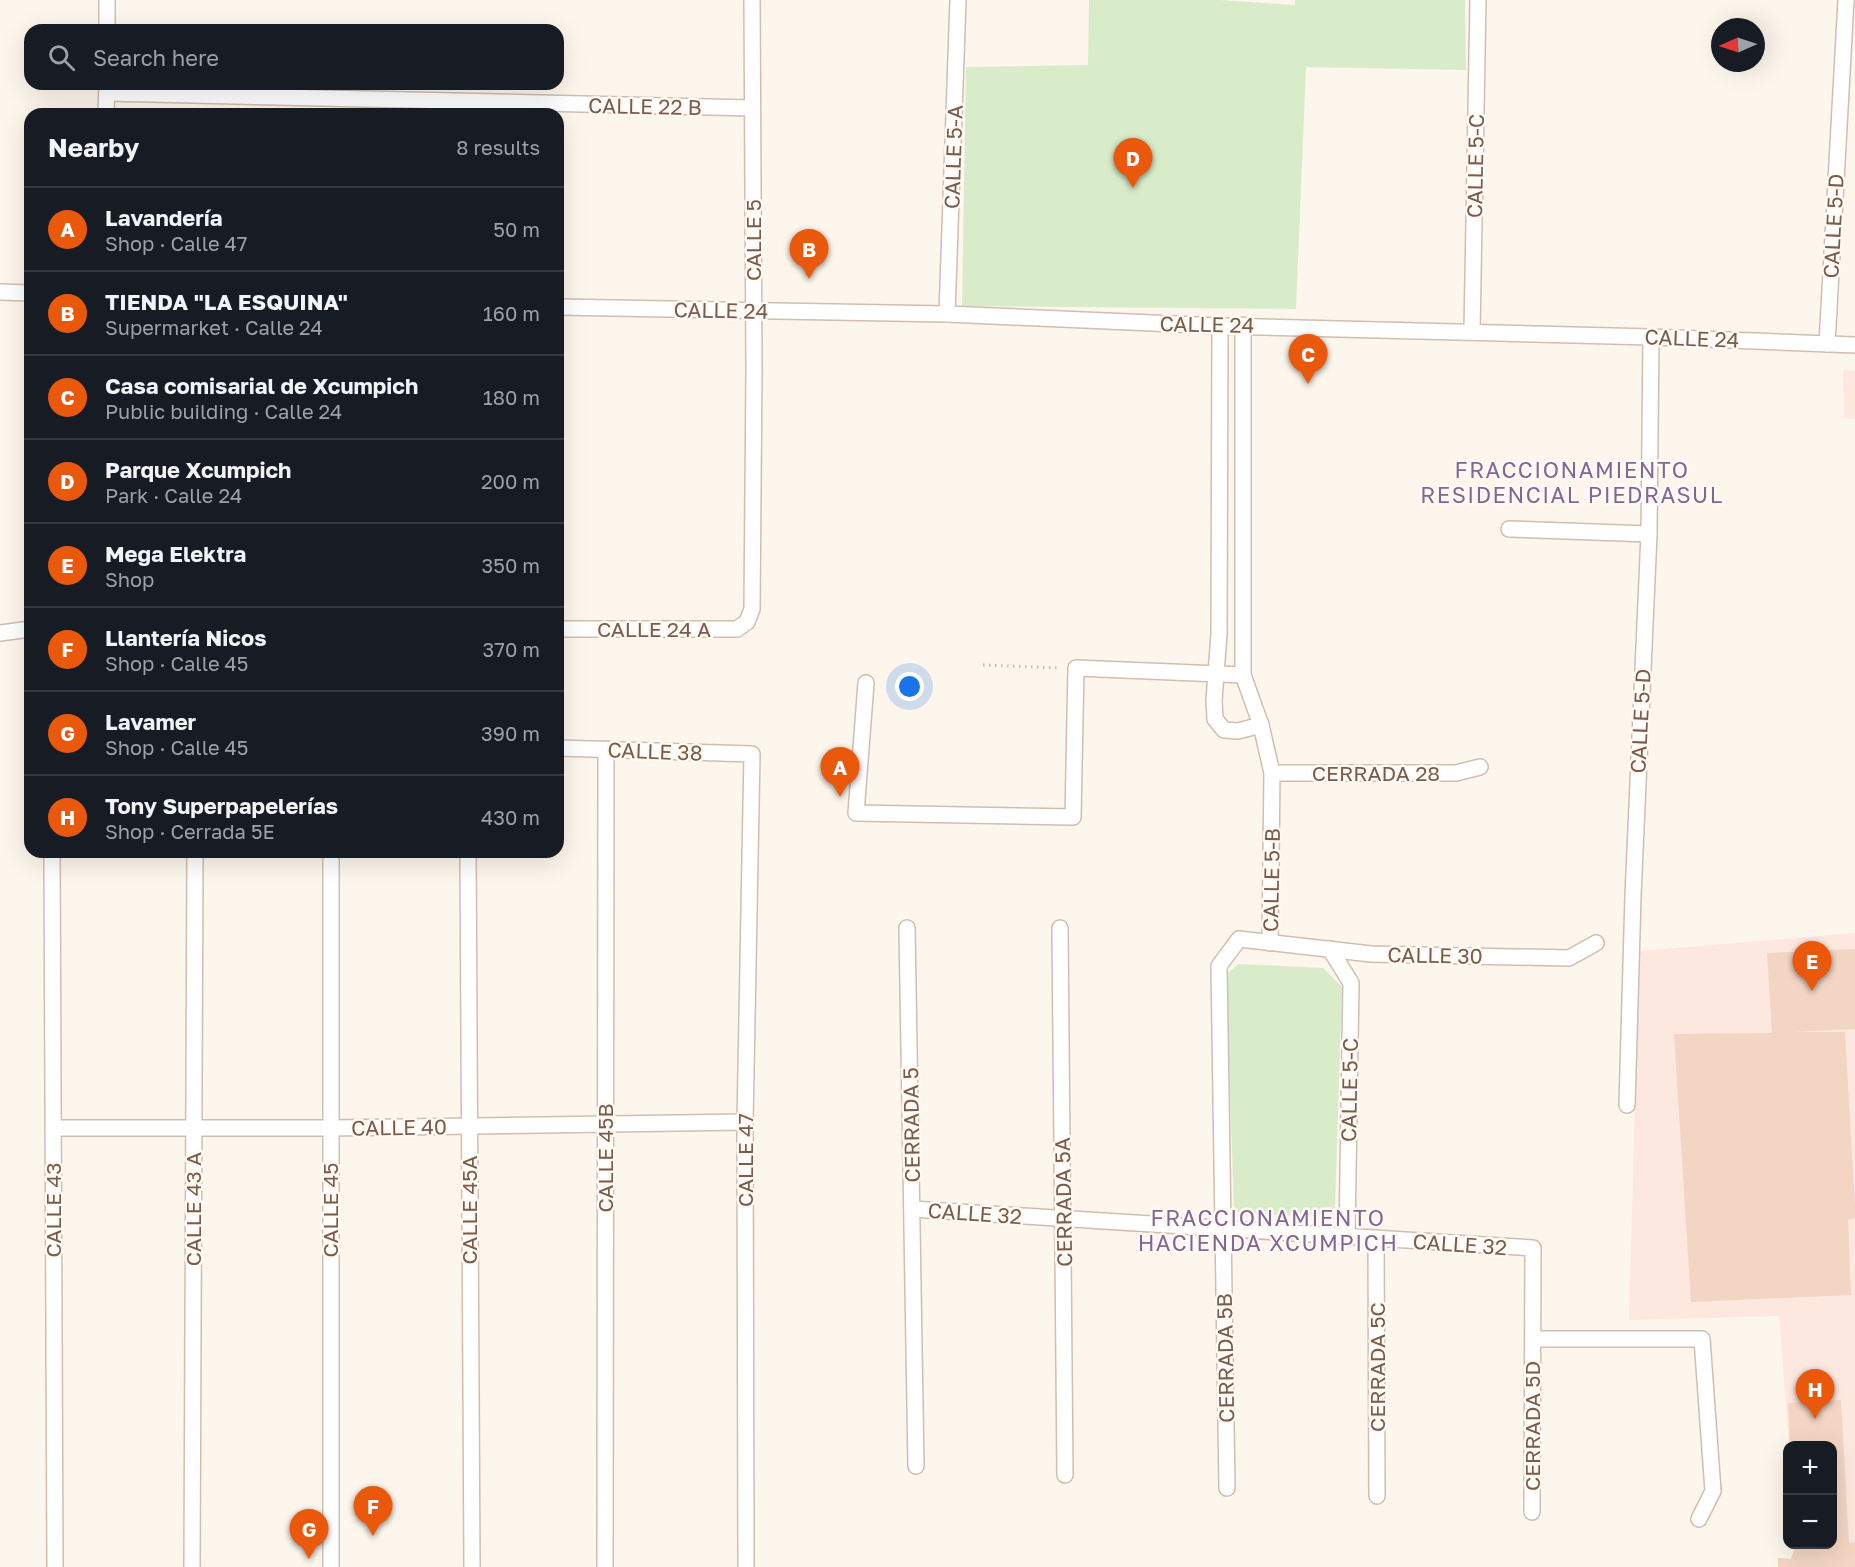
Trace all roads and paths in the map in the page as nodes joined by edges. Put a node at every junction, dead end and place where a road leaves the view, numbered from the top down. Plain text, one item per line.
1 (107, 0) edge
2 (752, 0) edge
3 (958, 0) edge
4 (1478, 0) edge
5 (1846, 0) edge
6 (107, 24) edge
7 (106, 90) edge
8 (171, 90) edge
9 (106, 108) edge
10 (752, 108) junction
11 (0, 292) edge
12 (24, 293) edge
13 (564, 307) edge
14 (754, 311) junction
15 (946, 314) junction
16 (1243, 325) junction
17 (1220, 326) junction
18 (1472, 331) junction
19 (1651, 337) junction
20 (1827, 344) junction
21 (1855, 345) edge
22 (1509, 529) dead end
23 (1648, 534) junction
24 (747, 622) joint
25 (564, 629) edge
26 (24, 630) edge
27 (0, 633) edge
28 (983, 665) dead end
29 (1076, 668) junction
30 (1217, 674) junction
31 (1243, 675) junction
32 (866, 683) dead end
33 (1261, 725) junction
34 (564, 748) edge
35 (606, 749) junction
36 (752, 754) joint
37 (1480, 767) dead end
38 (1272, 773) junction
39 (52, 858) edge
40 (195, 858) edge
41 (331, 858) edge
42 (468, 858) edge
43 (907, 928) dead end
44 (1060, 928) dead end
45 (1270, 942) junction
46 (1596, 943) dead end
47 (1330, 949) junction
48 (1627, 1105) dead end
49 (745, 1122) junction
50 (605, 1123) junction
51 (469, 1126) junction
52 (193, 1127) junction
53 (53, 1128) junction
54 (330, 1128) junction
55 (912, 1209) junction
56 (1063, 1219) junction
57 (1223, 1229) junction
58 (1347, 1236) junction
59 (1376, 1238) junction
60 (1533, 1339) junction
61 (916, 1466) dead end
62 (1065, 1475) dead end
63 (1227, 1488) dead end
64 (1377, 1496) dead end
65 (1532, 1512) dead end
66 (1699, 1520) dead end
67 (55, 1567) edge
68 (192, 1567) edge
69 (332, 1567) edge
70 (472, 1567) edge
71 (605, 1567) edge
72 (746, 1567) edge

1 - 6 street
2 - 10 street, CALLE 5
3 - 15 street, CALLE 5-A
4 - 18 street, CALLE 5-C
5 - 20 street, CALLE 5-D
7 - 9 street
8 - 10 street, CALLE 22 B
10 - 14 street, CALLE 5
11 - 12 street
13 - 14 street, CALLE 24
14 - 15 street, CALLE 24
14 - 24 street, CALLE 5
15 - 17 street, CALLE 24
16 - 17 street, CALLE 24
16 - 18 street, CALLE 24
16 - 31 street, CALLE 5-B
17 - 30 street
18 - 19 street, CALLE 24
19 - 20 street, CALLE 24
19 - 23 street, CALLE 5-D
20 - 21 street, CALLE 24
22 - 23 street
23 - 48 street, CALLE 5-D
24 - 25 street, CALLE 24 A
26 - 27 street
28 - 29 path
29 - 30 street
29 - 32 street
30 - 31 street
30 - 33 street
31 - 33 street, CALLE 5-B
33 - 38 street, CALLE 5-B
34 - 35 street, CALLE 38
35 - 36 street, CALLE 38
35 - 50 street, CALLE 45B
36 - 49 street, CALLE 47
37 - 38 street, CERRADA 28
38 - 45 street, CALLE 5-B
39 - 53 street, CALLE 43
40 - 52 street, CALLE 43 A
41 - 54 street, CALLE 45
42 - 51 street, CALLE 45A
43 - 55 street, CERRADA 5
44 - 56 street, CERRADA 5A
45 - 47 street, CALLE 30
45 - 57 street, CALLE 5-B
46 - 47 street, CALLE 30
47 - 58 street, CALLE 5-C
49 - 50 street, CALLE 40
49 - 72 street, CALLE 47
50 - 51 street, CALLE 40
50 - 71 street, CALLE 45B
51 - 54 street, CALLE 40
51 - 70 street, CALLE 45A
52 - 53 street, CALLE 40
52 - 54 street, CALLE 40
52 - 68 street, CALLE 43 A
53 - 67 street, CALLE 43
54 - 69 street, CALLE 45
55 - 56 street, CALLE 32
55 - 61 street, CERRADA 5
56 - 57 street, CALLE 32
56 - 62 street, CERRADA 5A
57 - 58 street, CALLE 32
57 - 63 street, CERRADA 5B
58 - 59 street, CALLE 32
59 - 60 street, CALLE 32
59 - 64 street, CERRADA 5C
60 - 65 street, CERRADA 5D
60 - 66 street

